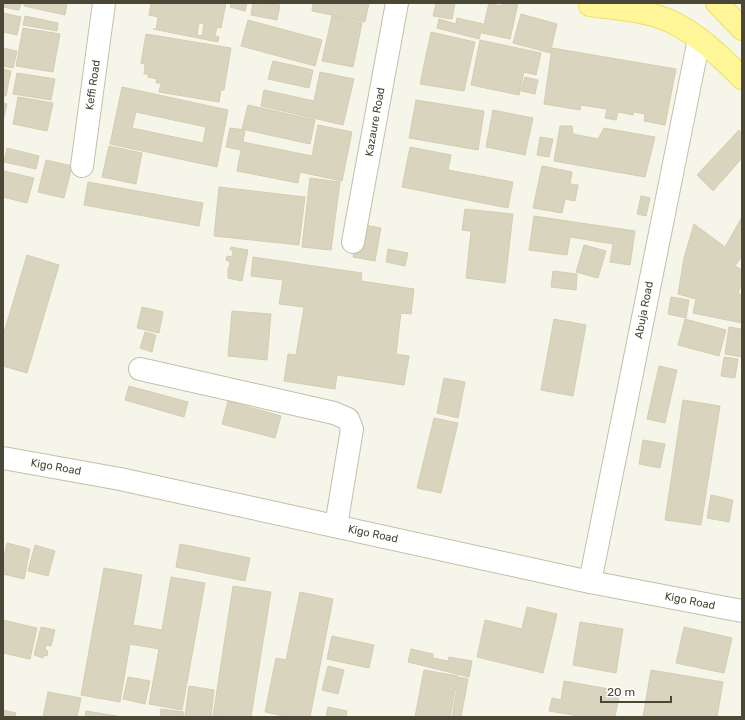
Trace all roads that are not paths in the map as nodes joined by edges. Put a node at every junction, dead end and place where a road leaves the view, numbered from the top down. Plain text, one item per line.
1 (104, 3) edge
2 (397, 3) edge
3 (621, 3) edge
4 (717, 3) edge
5 (587, 4) edge
6 (742, 29) edge
7 (699, 39) junction
8 (742, 78) edge
9 (82, 166) dead end
10 (353, 242) dead end
11 (140, 368) dead end
12 (3, 458) edge
13 (336, 526) junction
14 (590, 582) junction
15 (742, 611) edge

1 - 9 street, Keffi Road
2 - 10 street, Kazaure Road
3 - 5 main road
4 - 6 main road
5 - 7 main road
7 - 8 main road
7 - 14 street, Abuja Road
11 - 13 street
12 - 13 street, Kigo Road
13 - 14 street, Kigo Road
14 - 15 street, Kigo Road

